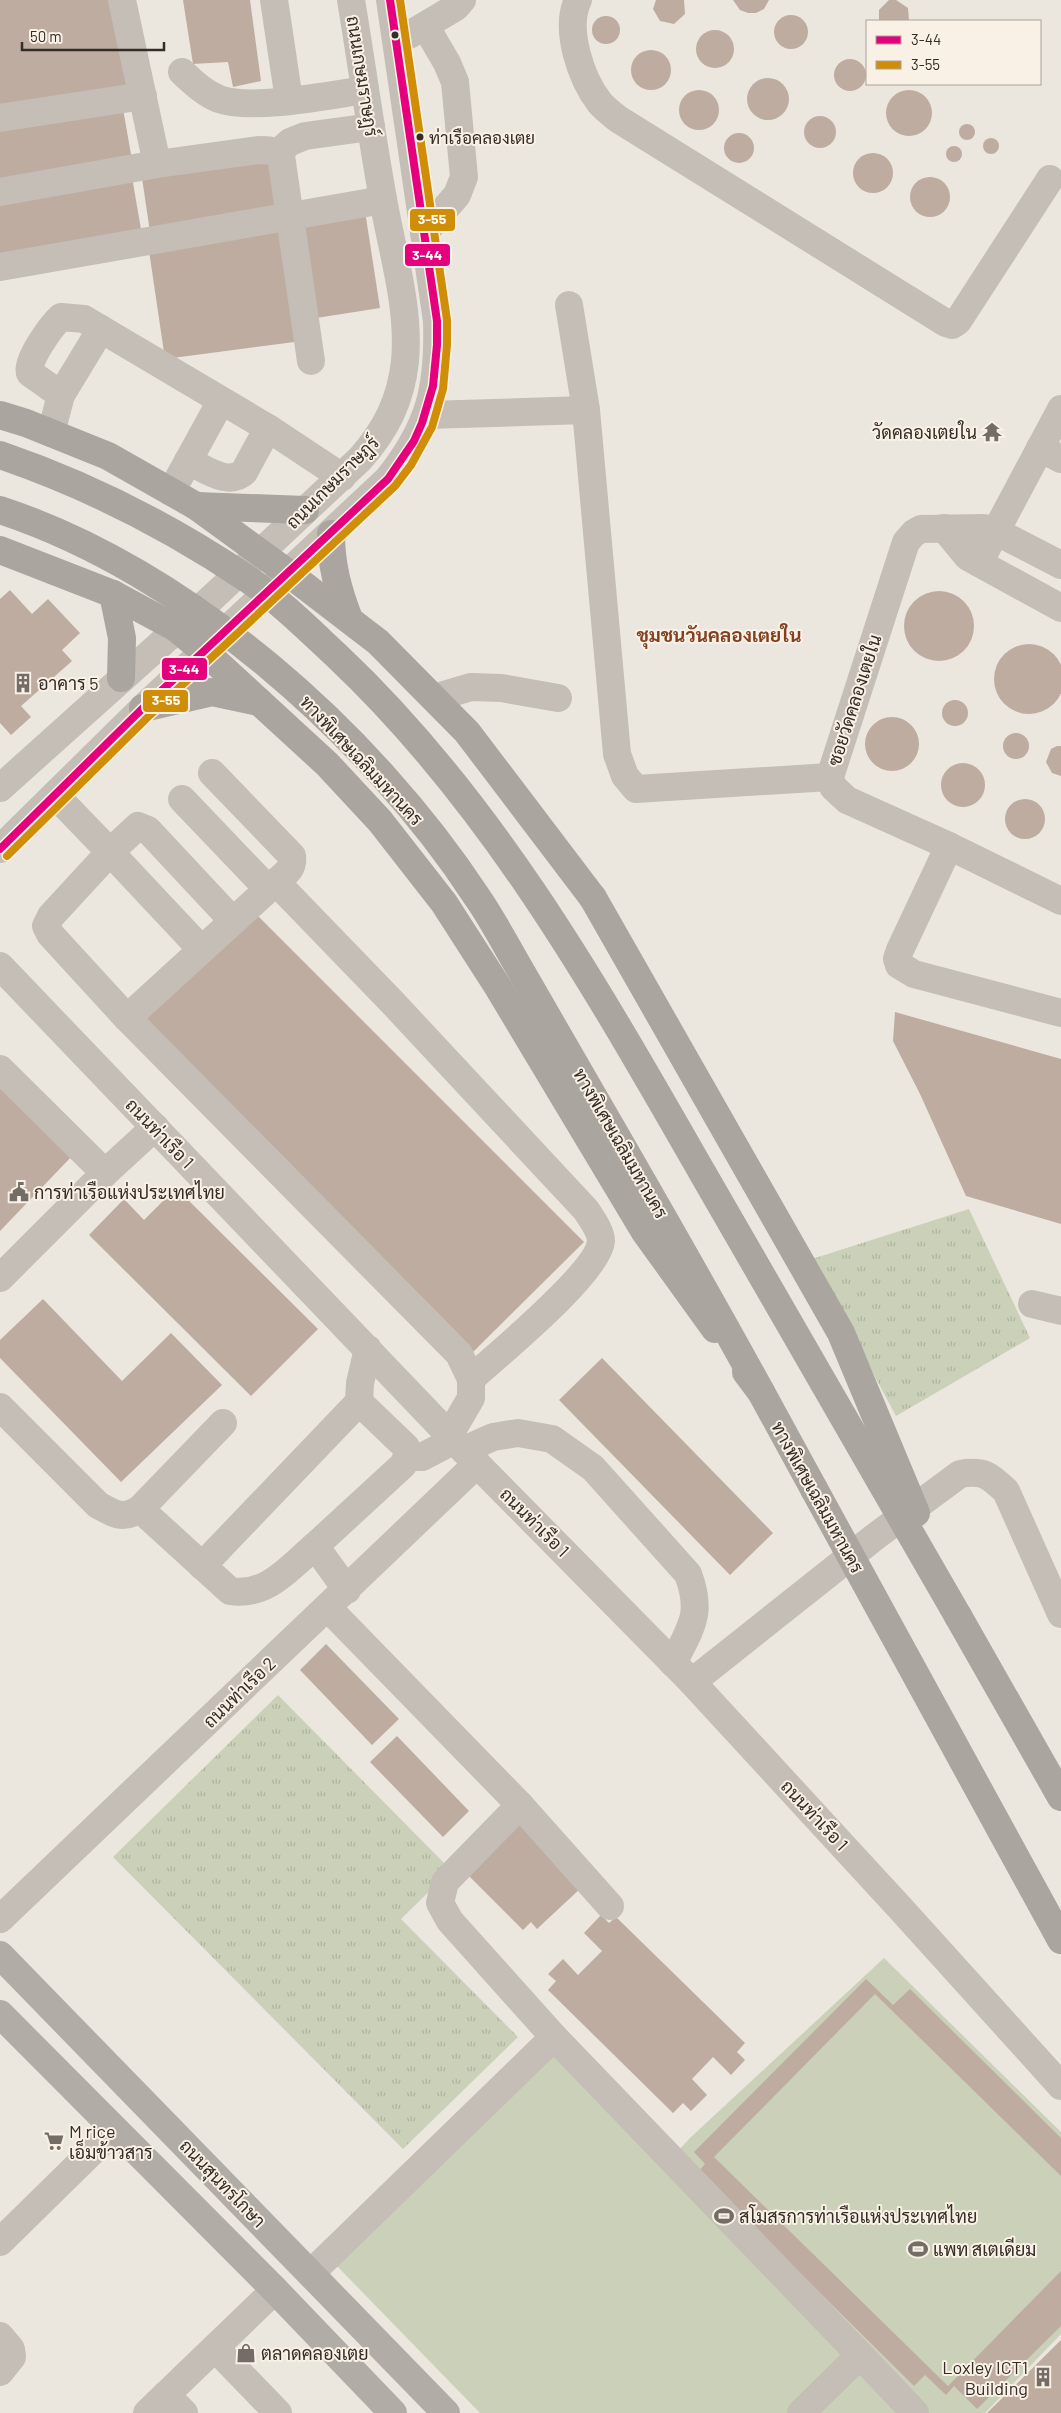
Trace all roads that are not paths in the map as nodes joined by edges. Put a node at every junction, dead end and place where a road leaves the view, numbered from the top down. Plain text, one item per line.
1 (122, 0) edge
2 (274, 0) edge
3 (352, 0) edge
4 (390, 0) edge
5 (462, 0) edge
6 (578, 0) edge
7 (426, 27) junction
8 (397, 42) junction
9 (182, 72) dead end
10 (365, 90) junction
11 (143, 96) junction
12 (289, 100) junction
13 (0, 118) edge
14 (371, 127) junction
15 (278, 153) junction
16 (157, 164) junction
17 (1050, 179) dead end
18 (0, 192) edge
19 (383, 200) junction
20 (290, 215) junction
21 (424, 233) junction
22 (0, 267) edge
23 (569, 305) dead end
24 (101, 329) junction
25 (311, 361) dead end
26 (61, 395) junction
27 (221, 401) junction
28 (1061, 408) edge
29 (586, 410) junction
30 (0, 415) edge
31 (427, 415) junction
32 (268, 428) junction
33 (51, 433) junction
34 (1050, 453) edge
35 (0, 455) edge
36 (188, 461) junction
37 (342, 476) junction
38 (171, 492) junction
39 (196, 506) junction
40 (0, 510) edge
41 (305, 510) junction
42 (944, 528) junction
43 (995, 531) junction
44 (331, 534) junction
45 (0, 550) edge
46 (260, 552) junction
47 (980, 563) junction
48 (1061, 565) edge
49 (288, 573) junction
50 (113, 594) junction
51 (1061, 608) edge
52 (349, 619) junction
53 (176, 628) junction
54 (205, 652) junction
55 (121, 678) junction
56 (434, 698) junction
57 (558, 698) dead end
58 (259, 702) junction
59 (143, 708) junction
60 (212, 773) dead end
61 (830, 777) junction
62 (0, 788) edge
63 (55, 795) junction
64 (182, 799) dead end
65 (949, 846) junction
66 (0, 849) edge
67 (110, 852) junction
68 (272, 885) junction
69 (1061, 901) edge
70 (233, 921) junction
71 (201, 950) junction
72 (0, 966) edge
73 (1061, 1013) edge
74 (127, 1018) junction
75 (0, 1069) edge
76 (154, 1127) junction
77 (105, 1172) junction
78 (0, 1278) edge
79 (1032, 1304) dead end
80 (1061, 1311) edge
81 (368, 1349) junction
82 (471, 1379) junction
83 (761, 1392) junction
84 (359, 1402) junction
85 (0, 1407) edge
86 (223, 1423) dead end
87 (464, 1449) junction
88 (407, 1457) junction
89 (140, 1510) junction
90 (314, 1546) junction
91 (202, 1566) junction
92 (337, 1599) junction
93 (1061, 1614) edge
94 (958, 1616) junction
95 (683, 1672) junction
96 (1061, 1797) edge
97 (520, 1806) junction
98 (610, 1906) dead end
99 (0, 1920) edge
100 (1061, 1940) edge
101 (0, 1954) edge
102 (0, 2014) edge
103 (554, 2037) junction
104 (1061, 2086) edge
105 (114, 2130) junction
106 (0, 2242) edge
107 (311, 2274) junction
108 (275, 2290) junction
109 (0, 2336) edge
110 (215, 2348) junction
111 (860, 2355) junction
112 (0, 2372) edge
113 (166, 2407) edge
114 (278, 2413) edge
115 (393, 2413) edge
116 (446, 2413) edge
117 (801, 2413) edge
118 (915, 2413) edge

1 - 11 street
2 - 12 street
3 - 10 street, ถนนเกษมราษฎร์
4 - 8 street, ถนนเกษมราษฎร์
5 - 7 street
6 - 17 street
7 - 8 street
7 - 21 street
8 - 21 street, ถนนเกษมราษฎร์
9 - 12 street
10 - 12 street
10 - 14 street, ถนนเกษมราษฎร์
11 - 13 street
11 - 16 street
14 - 15 street
14 - 19 street, ถนนเกษมราษฎร์
15 - 16 street
15 - 20 street
16 - 18 street
19 - 20 street
19 - 37 street, ถนนเกษมราษฎร์
20 - 22 street
20 - 25 street
21 - 31 street, ถนนเกษมราษฎร์
23 - 29 street
24 - 26 street
24 - 26 street
24 - 27 street
26 - 33 street
27 - 32 street
27 - 36 street
28 - 34 street
29 - 31 street
29 - 61 street
30 - 33 highway
31 - 44 street, ถนนเกษมราษฎร์
32 - 36 street
32 - 37 street
33 - 38 highway
34 - 43 street
35 - 94 highway, bridge
36 - 38 street
37 - 41 street, ถนนเกษมราษฎร์
38 - 39 highway
39 - 41 highway
39 - 46 highway
40 - 83 highway, ทางพิเศษเฉลิมมหานคร, bridge
41 - 46 street, ถนนเกษมราษฎร์
42 - 43 street
42 - 47 street
42 - 61 street, ซอยวัดคลองเตยใน
43 - 47 street
43 - 48 street
44 - 49 street, ถนนเกษมราษฎร์
44 - 52 highway
45 - 50 highway
46 - 49 highway
46 - 53 street, ถนนเกษมราษฎร์
47 - 51 street
49 - 52 highway
49 - 54 street, ถนนเกษมราษฎร์
50 - 53 highway
50 - 55 highway
52 - 56 highway
53 - 54 highway
53 - 55 street, ถนนเกษมราษฎร์
54 - 58 highway
54 - 59 street, ถนนเกษมราษฎร์
55 - 62 street, ถนนเกษมราษฎร์
56 - 57 street
56 - 94 highway, bridge
58 - 59 highway
58 - 83 highway, bridge
59 - 63 street, ถนนเกษมราษฎร์
60 - 68 street
61 - 65 street, ซอยวัดคลองเตยใน
63 - 66 street, ถนนเกษมราษฎร์
63 - 67 street
64 - 68 street
65 - 69 street, ซอยวัดคลองเตยใน
65 - 73 street
67 - 70 street
67 - 71 street
67 - 74 street
68 - 70 street
68 - 82 street
70 - 71 street
71 - 74 street
72 - 76 street, ถนนท่าเรือ 1
74 - 82 street
75 - 77 street
76 - 77 street
76 - 81 street, ถนนท่าเรือ 1
77 - 78 street
79 - 80 street
81 - 84 street
81 - 87 street, ถนนท่าเรือ 1
82 - 87 street
83 - 100 highway, ทางพิเศษเฉลิมมหานคร, bridge
84 - 88 street
84 - 91 street
85 - 89 street
86 - 89 street
87 - 88 street
87 - 92 street, ถนนท่าเรือ 2
87 - 95 street, ถนนท่าเรือ 1
87 - 95 street
88 - 90 street
89 - 91 street
90 - 91 street
90 - 92 street
92 - 97 street
92 - 99 street, ถนนท่าเรือ 2
93 - 95 street
94 - 96 highway
95 - 104 street, ถนนท่าเรือ 1
97 - 98 street
97 - 103 street
101 - 107 main road, ถนนสุนทรโกษา
102 - 105 main road
103 - 107 street
103 - 111 street
105 - 106 street
105 - 108 main road
107 - 116 main road, ถนนสุนทรโกษา
108 - 110 street
108 - 115 main road
109 - 112 street
110 - 113 street
110 - 114 street
111 - 117 street
111 - 118 street

